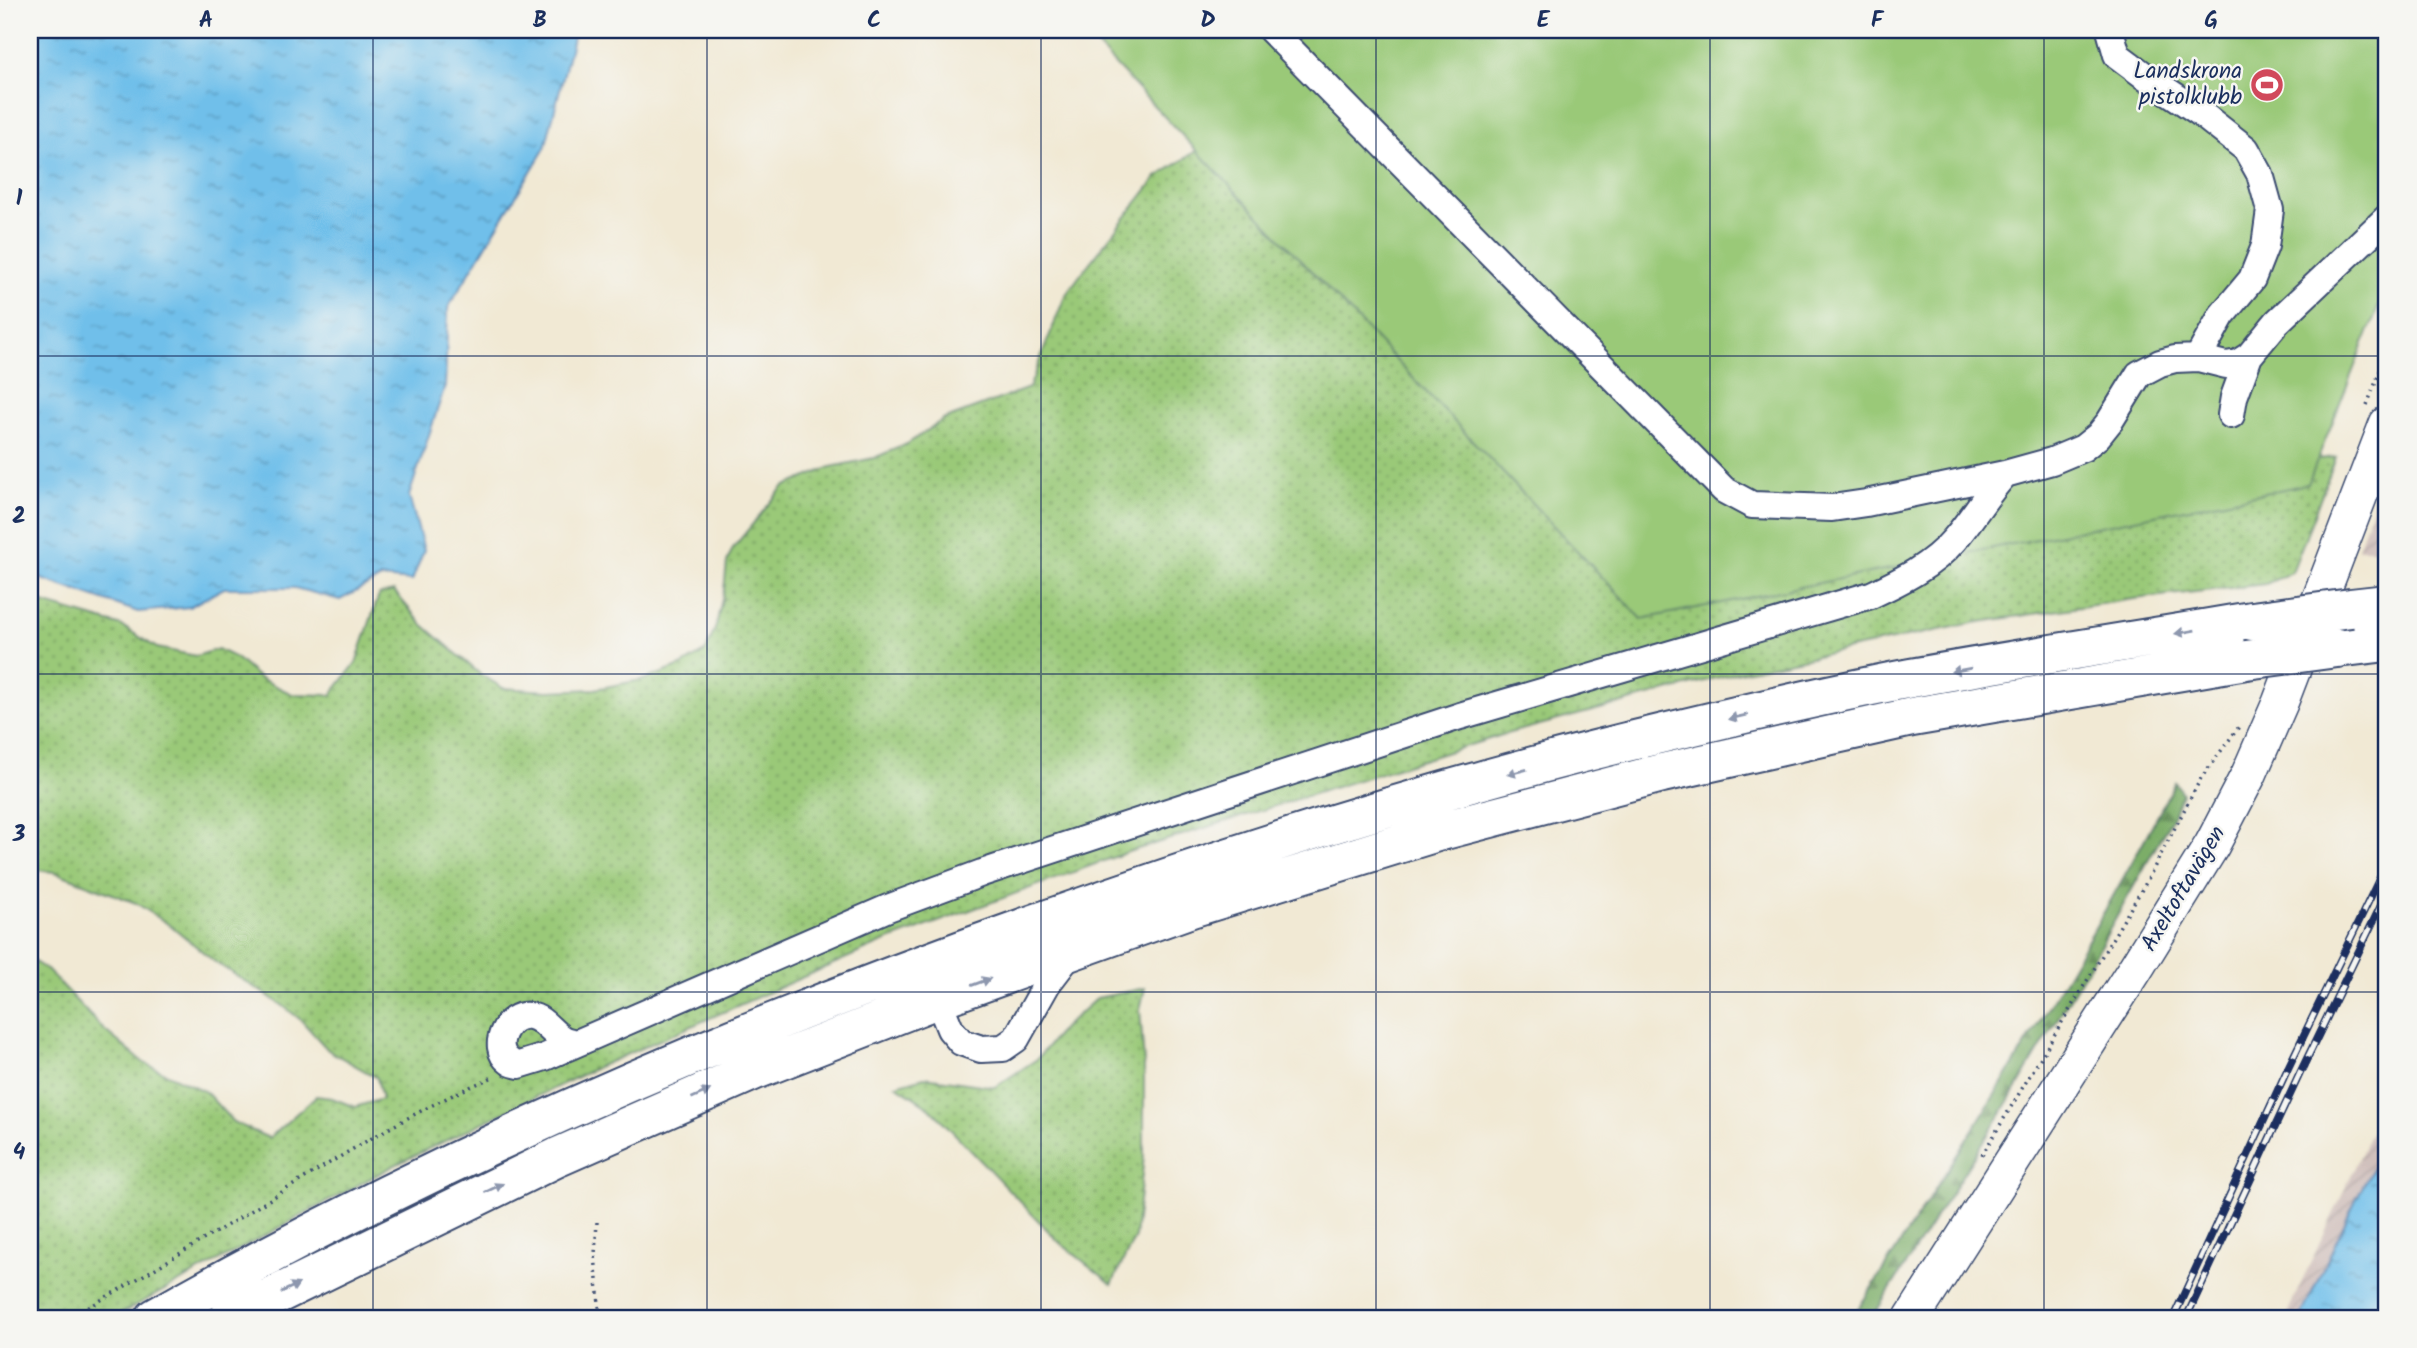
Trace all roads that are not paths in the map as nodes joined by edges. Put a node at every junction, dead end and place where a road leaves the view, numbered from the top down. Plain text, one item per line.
1 (1271, 30) edge
2 (2110, 30) edge
3 (2387, 218) edge
4 (2249, 356) junction
5 (2198, 358) junction
6 (2231, 415) dead end
7 (2387, 424) edge
8 (2005, 474) junction
9 (2369, 606) edge
10 (2387, 642) edge
11 (1074, 948) junction
12 (925, 962) junction
13 (937, 999) junction
14 (577, 1043) junction
15 (155, 1318) edge
16 (229, 1318) edge
17 (1912, 1318) edge

1 - 8 lane
2 - 5 lane
3 - 4 lane
4 - 5 lane
4 - 6 lane
5 - 8 lane
7 - 17 main road, Axeltoftavägen
8 - 14 lane
9 -> 12 highway, bridge
10 - 11 highway, bridge
13 -> 11 highway
11 - 13 lane
12 - 13 lane
12 - 15 highway
16 -> 13 highway
14 - 14 lane

